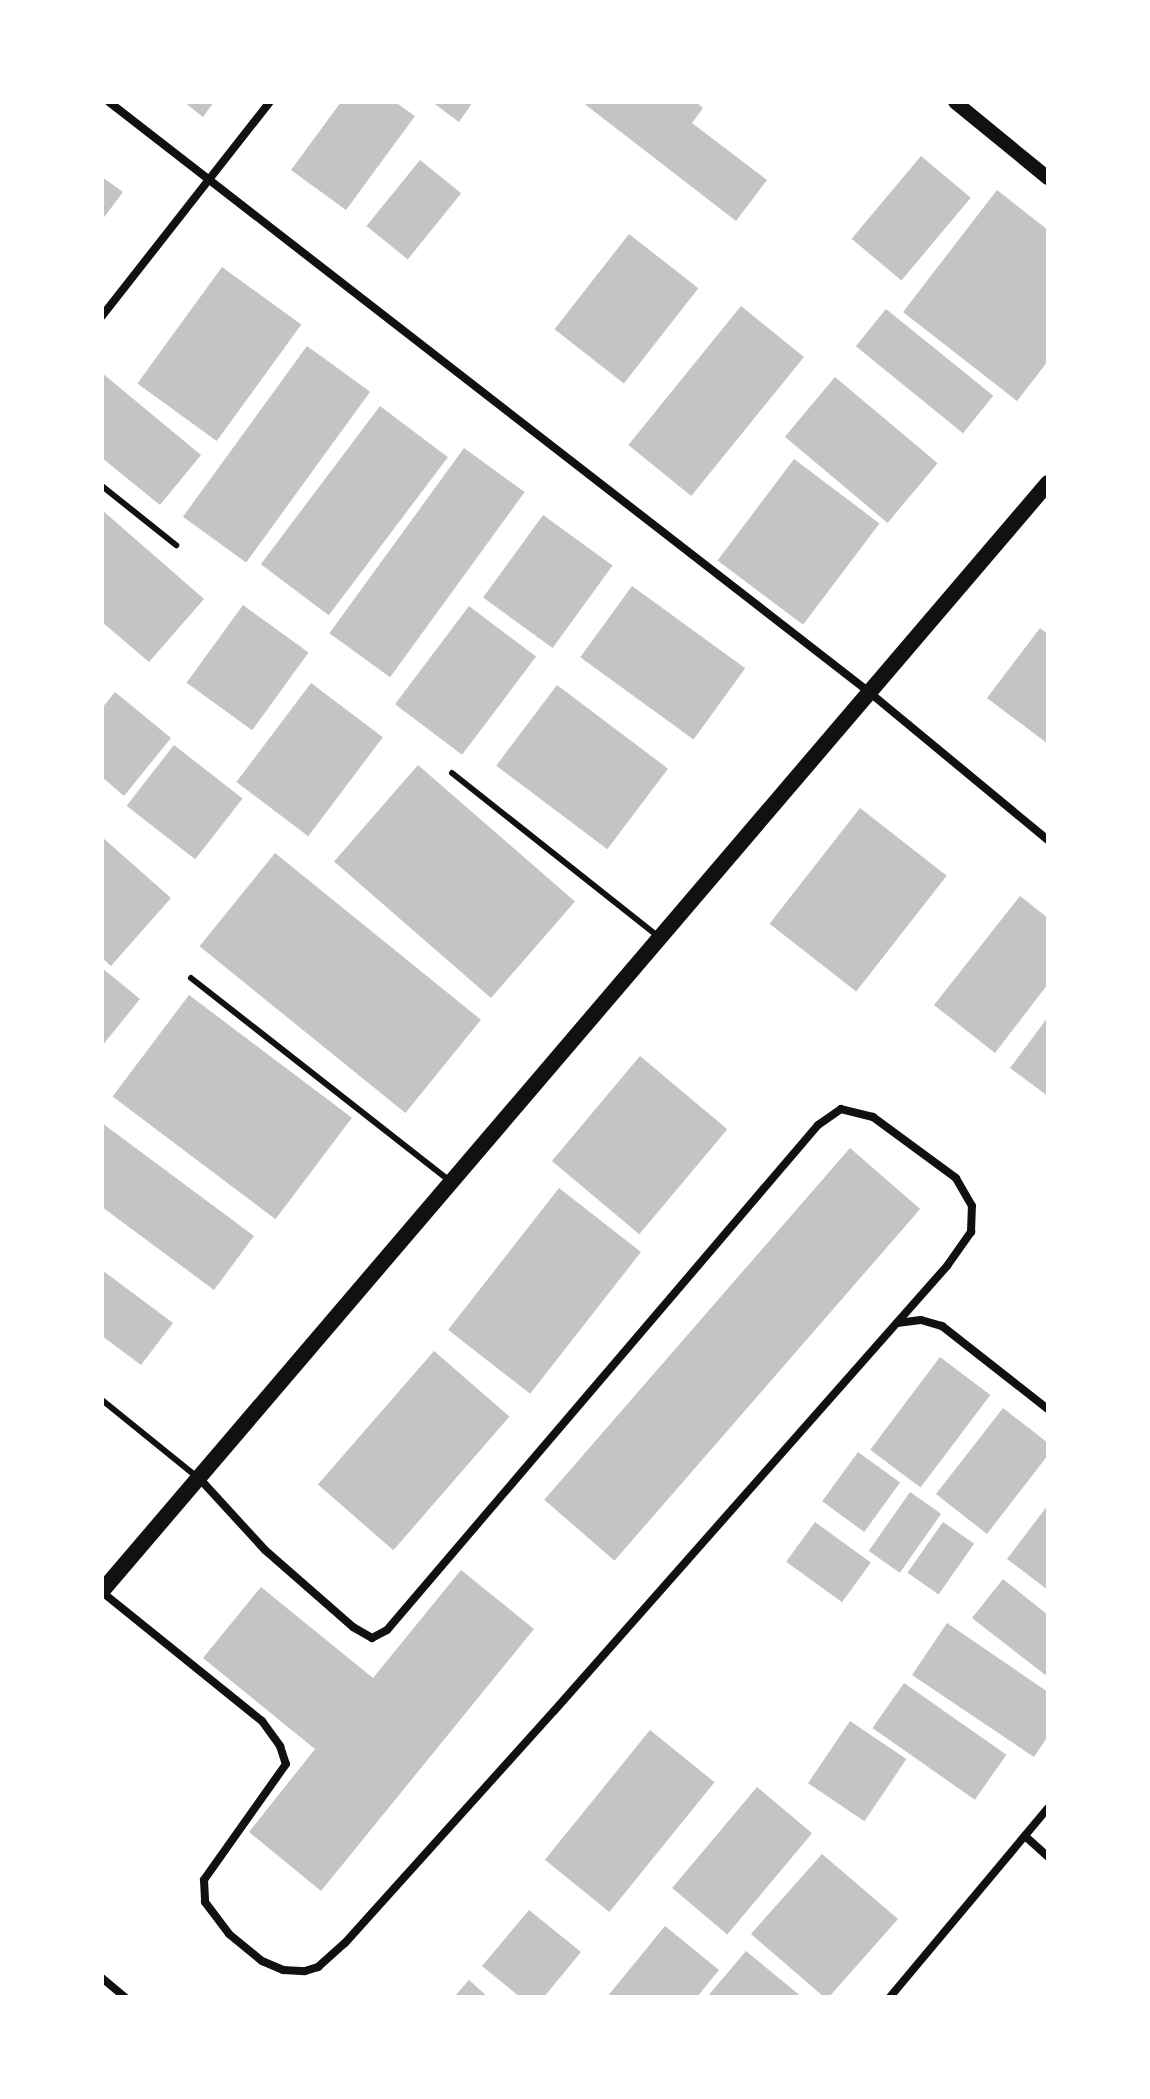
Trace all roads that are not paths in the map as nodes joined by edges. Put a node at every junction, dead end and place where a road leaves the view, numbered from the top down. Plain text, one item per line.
1 (109, 102) edge
2 (270, 102) edge
3 (955, 102) edge
4 (1048, 178) edge
5 (209, 182) junction
6 (102, 316) edge
7 (1048, 483) edge
8 (102, 486) edge
9 (176, 545) dead end
10 (869, 692) junction
11 (452, 773) dead end
12 (1048, 840) edge
13 (659, 937) junction
14 (191, 978) dead end
15 (451, 1181) junction
16 (897, 1323) junction
17 (102, 1400) edge
18 (1048, 1409) edge
19 (199, 1478) junction
20 (102, 1592) edge
21 (1048, 1808) edge
22 (1025, 1836) junction
23 (1048, 1857) edge
24 (102, 1978) edge
25 (125, 1997) edge
26 (890, 1997) edge

1 - 5 street
2 - 5 street
3 - 4 street
5 - 6 street
5 - 10 street
7 - 10 main road
8 - 9 lane
10 - 12 street
10 - 13 main road
11 - 13 lane
13 - 15 main road
14 - 15 lane
15 - 19 main road
16 - 18 street
16 - 19 street
16 - 20 street
17 - 19 lane
19 - 20 main road
21 - 22 street
22 - 23 street
22 - 26 street
24 - 25 street

